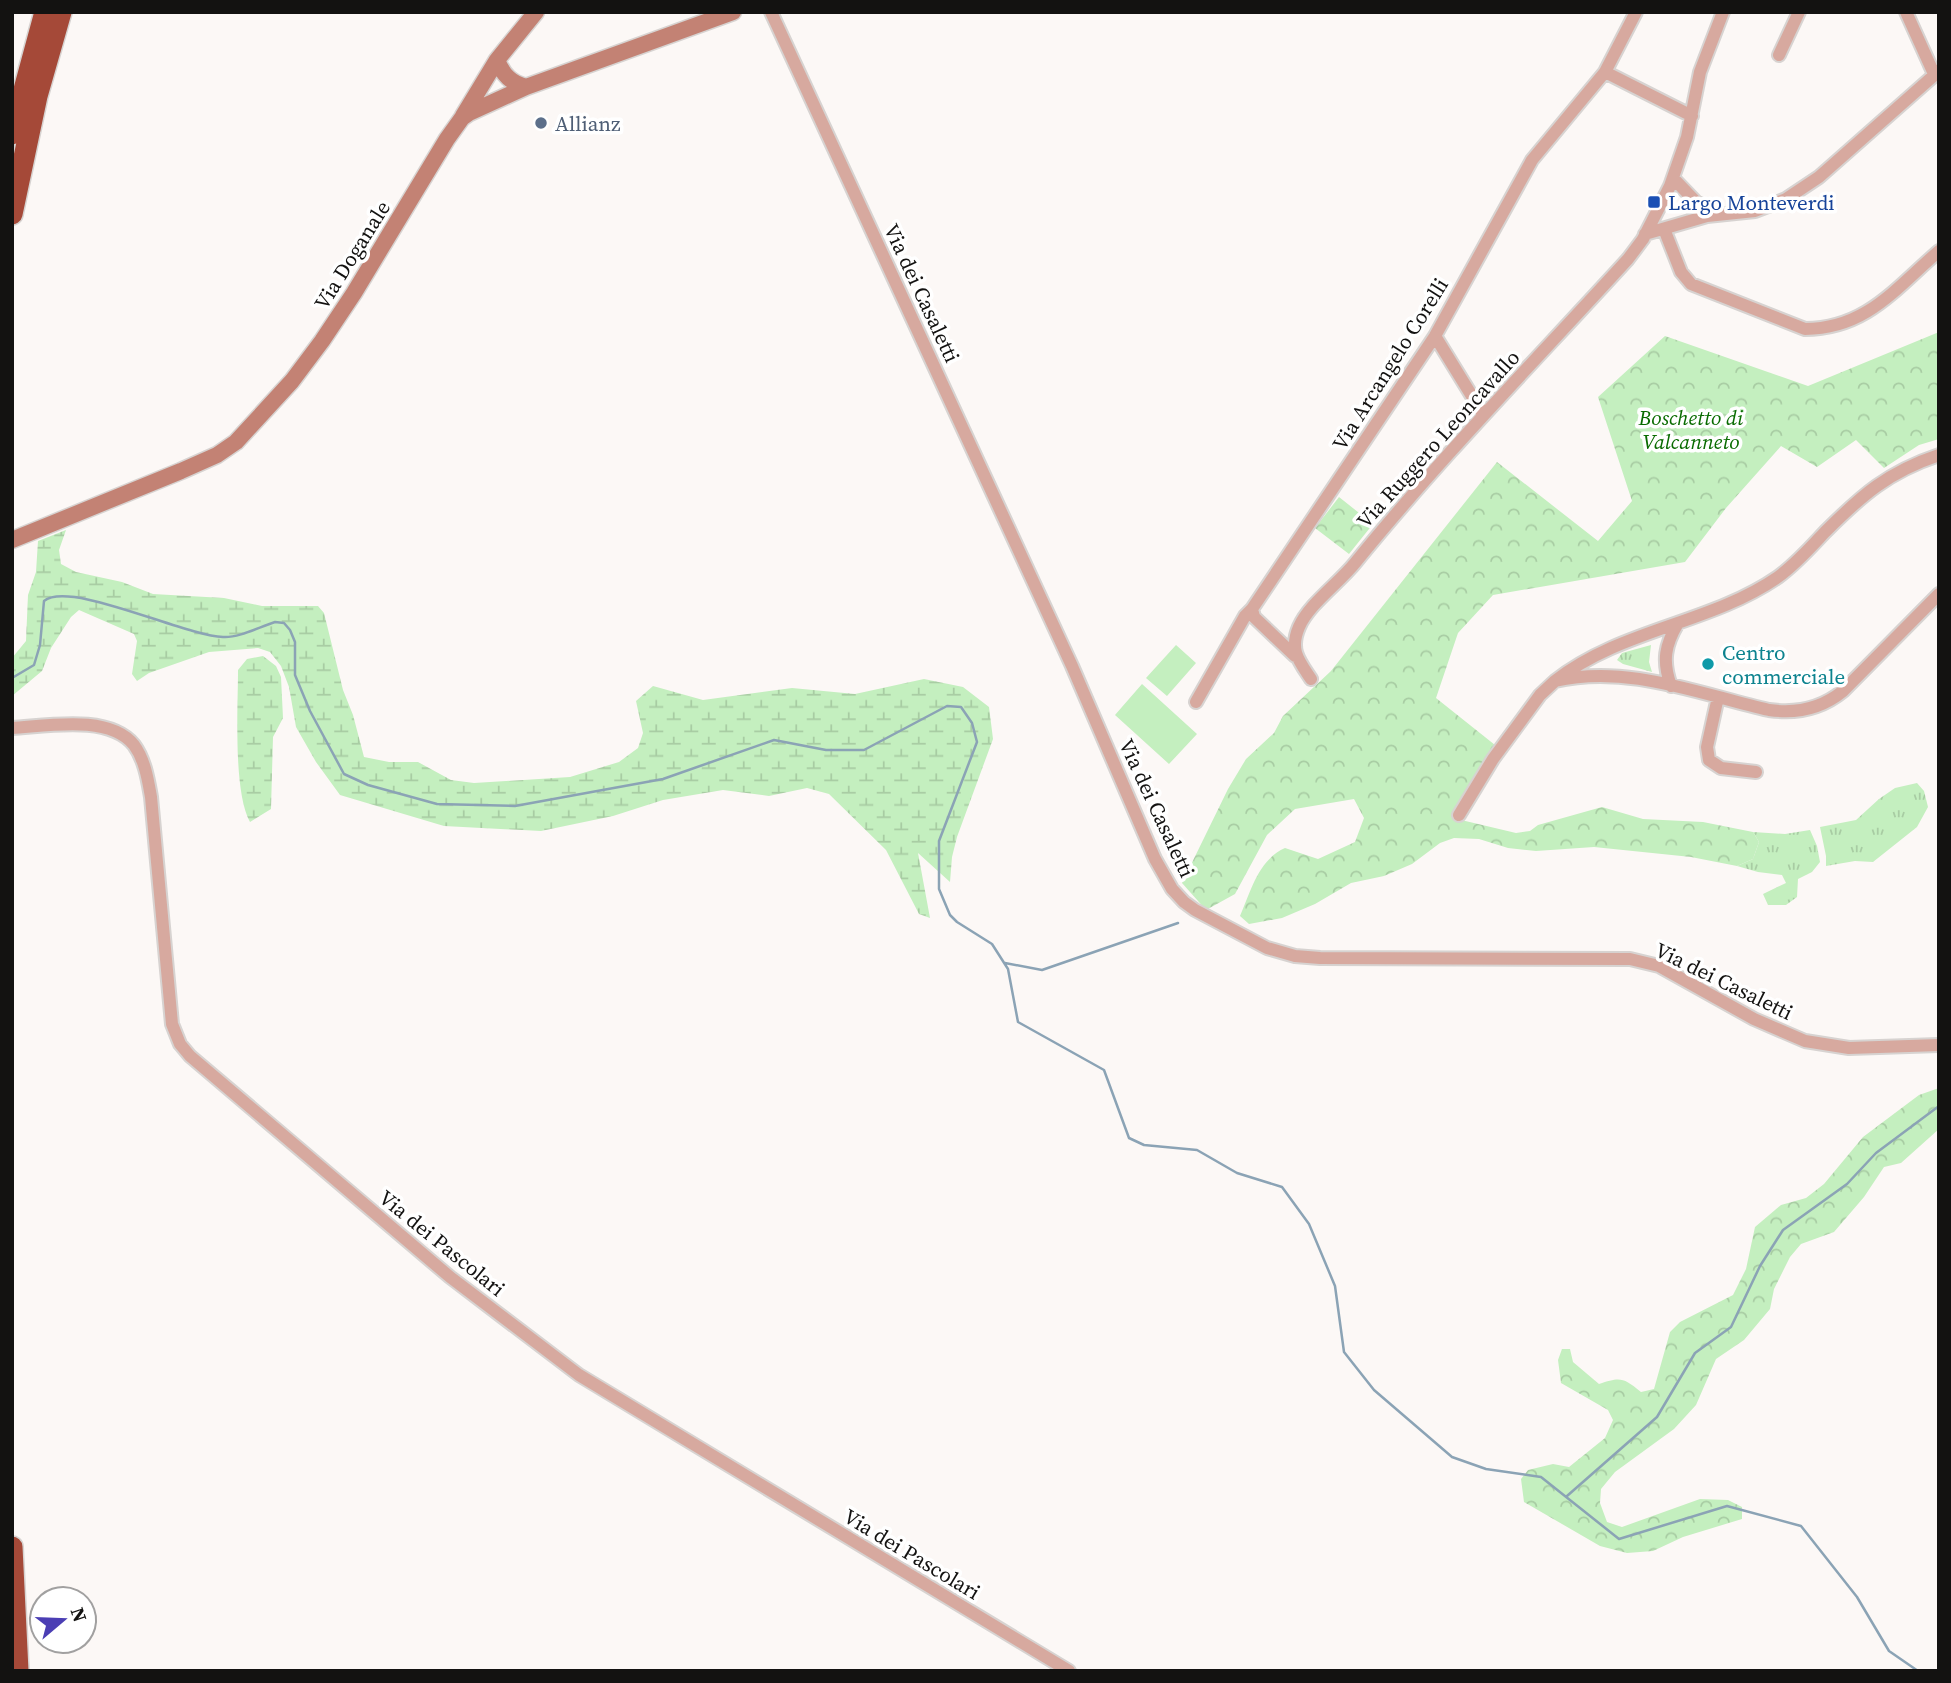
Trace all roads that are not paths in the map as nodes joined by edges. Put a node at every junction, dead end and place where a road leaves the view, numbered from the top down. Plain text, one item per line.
1 (45, 12) edge
2 (61, 12) edge
3 (536, 12) edge
4 (733, 12) edge
5 (771, 12) edge
6 (1636, 12) edge
7 (1723, 12) edge
8 (1799, 12) edge
9 (1906, 12) edge
10 (1779, 55) dead end
11 (497, 61) junction
12 (1605, 72) junction
13 (1937, 72) edge
14 (480, 86) junction
15 (526, 87) junction
16 (485, 104) junction
17 (1692, 116) junction
18 (462, 118) junction
19 (12, 134) edge
20 (1673, 178) junction
21 (12, 214) edge
22 (1720, 214) junction
23 (1664, 229) junction
24 (1645, 234) junction
25 (1939, 251) edge
26 (1435, 336) junction
27 (1483, 414) junction
28 (1939, 455) edge
29 (12, 540) edge
30 (1939, 594) edge
31 (1252, 609) junction
32 (1678, 622) junction
33 (1295, 656) junction
34 (1311, 679) dead end
35 (1555, 681) junction
36 (1671, 686) junction
37 (1718, 697) junction
38 (1196, 702) dead end
39 (12, 728) edge
40 (1756, 772) dead end
41 (1459, 815) dead end
42 (1939, 1045) edge
43 (12, 1547) edge
44 (18, 1671) edge
45 (1069, 1671) edge

1 - 19 highway
2 - 21 highway
3 - 11 main road
4 - 15 main road, Via Doganale
5 - 42 street, Via dei Casaletti
6 - 12 street, Via Arcangelo Corelli
7 - 17 street, Via Ruggero Leoncavallo
8 - 10 street
9 - 13 street
11 - 14 main road
11 - 15 main road
11 - 16 main road
12 - 17 street
12 - 26 street, Via Arcangelo Corelli
13 - 22 street
14 - 16 main road
14 - 18 main road
15 - 16 main road, Via Doganale
16 - 18 main road, Via Doganale
17 - 20 street, Via Ruggero Leoncavallo
18 - 29 main road, Via Doganale
20 - 22 street
20 - 24 street, Via Ruggero Leoncavallo
22 - 23 street
23 - 24 street
23 - 25 street
24 - 27 street, Via Ruggero Leoncavallo
26 - 27 street
26 - 31 street, Via Arcangelo Corelli
27 - 33 street, Via Ruggero Leoncavallo
28 - 32 street
30 - 37 street
31 - 33 street
31 - 38 street, Via Arcangelo Corelli
32 - 35 street
32 - 36 street
33 - 34 street
35 - 36 street
35 - 41 street
36 - 37 street
37 - 40 street
39 - 45 street, Via dei Pascolari
43 - 44 highway

